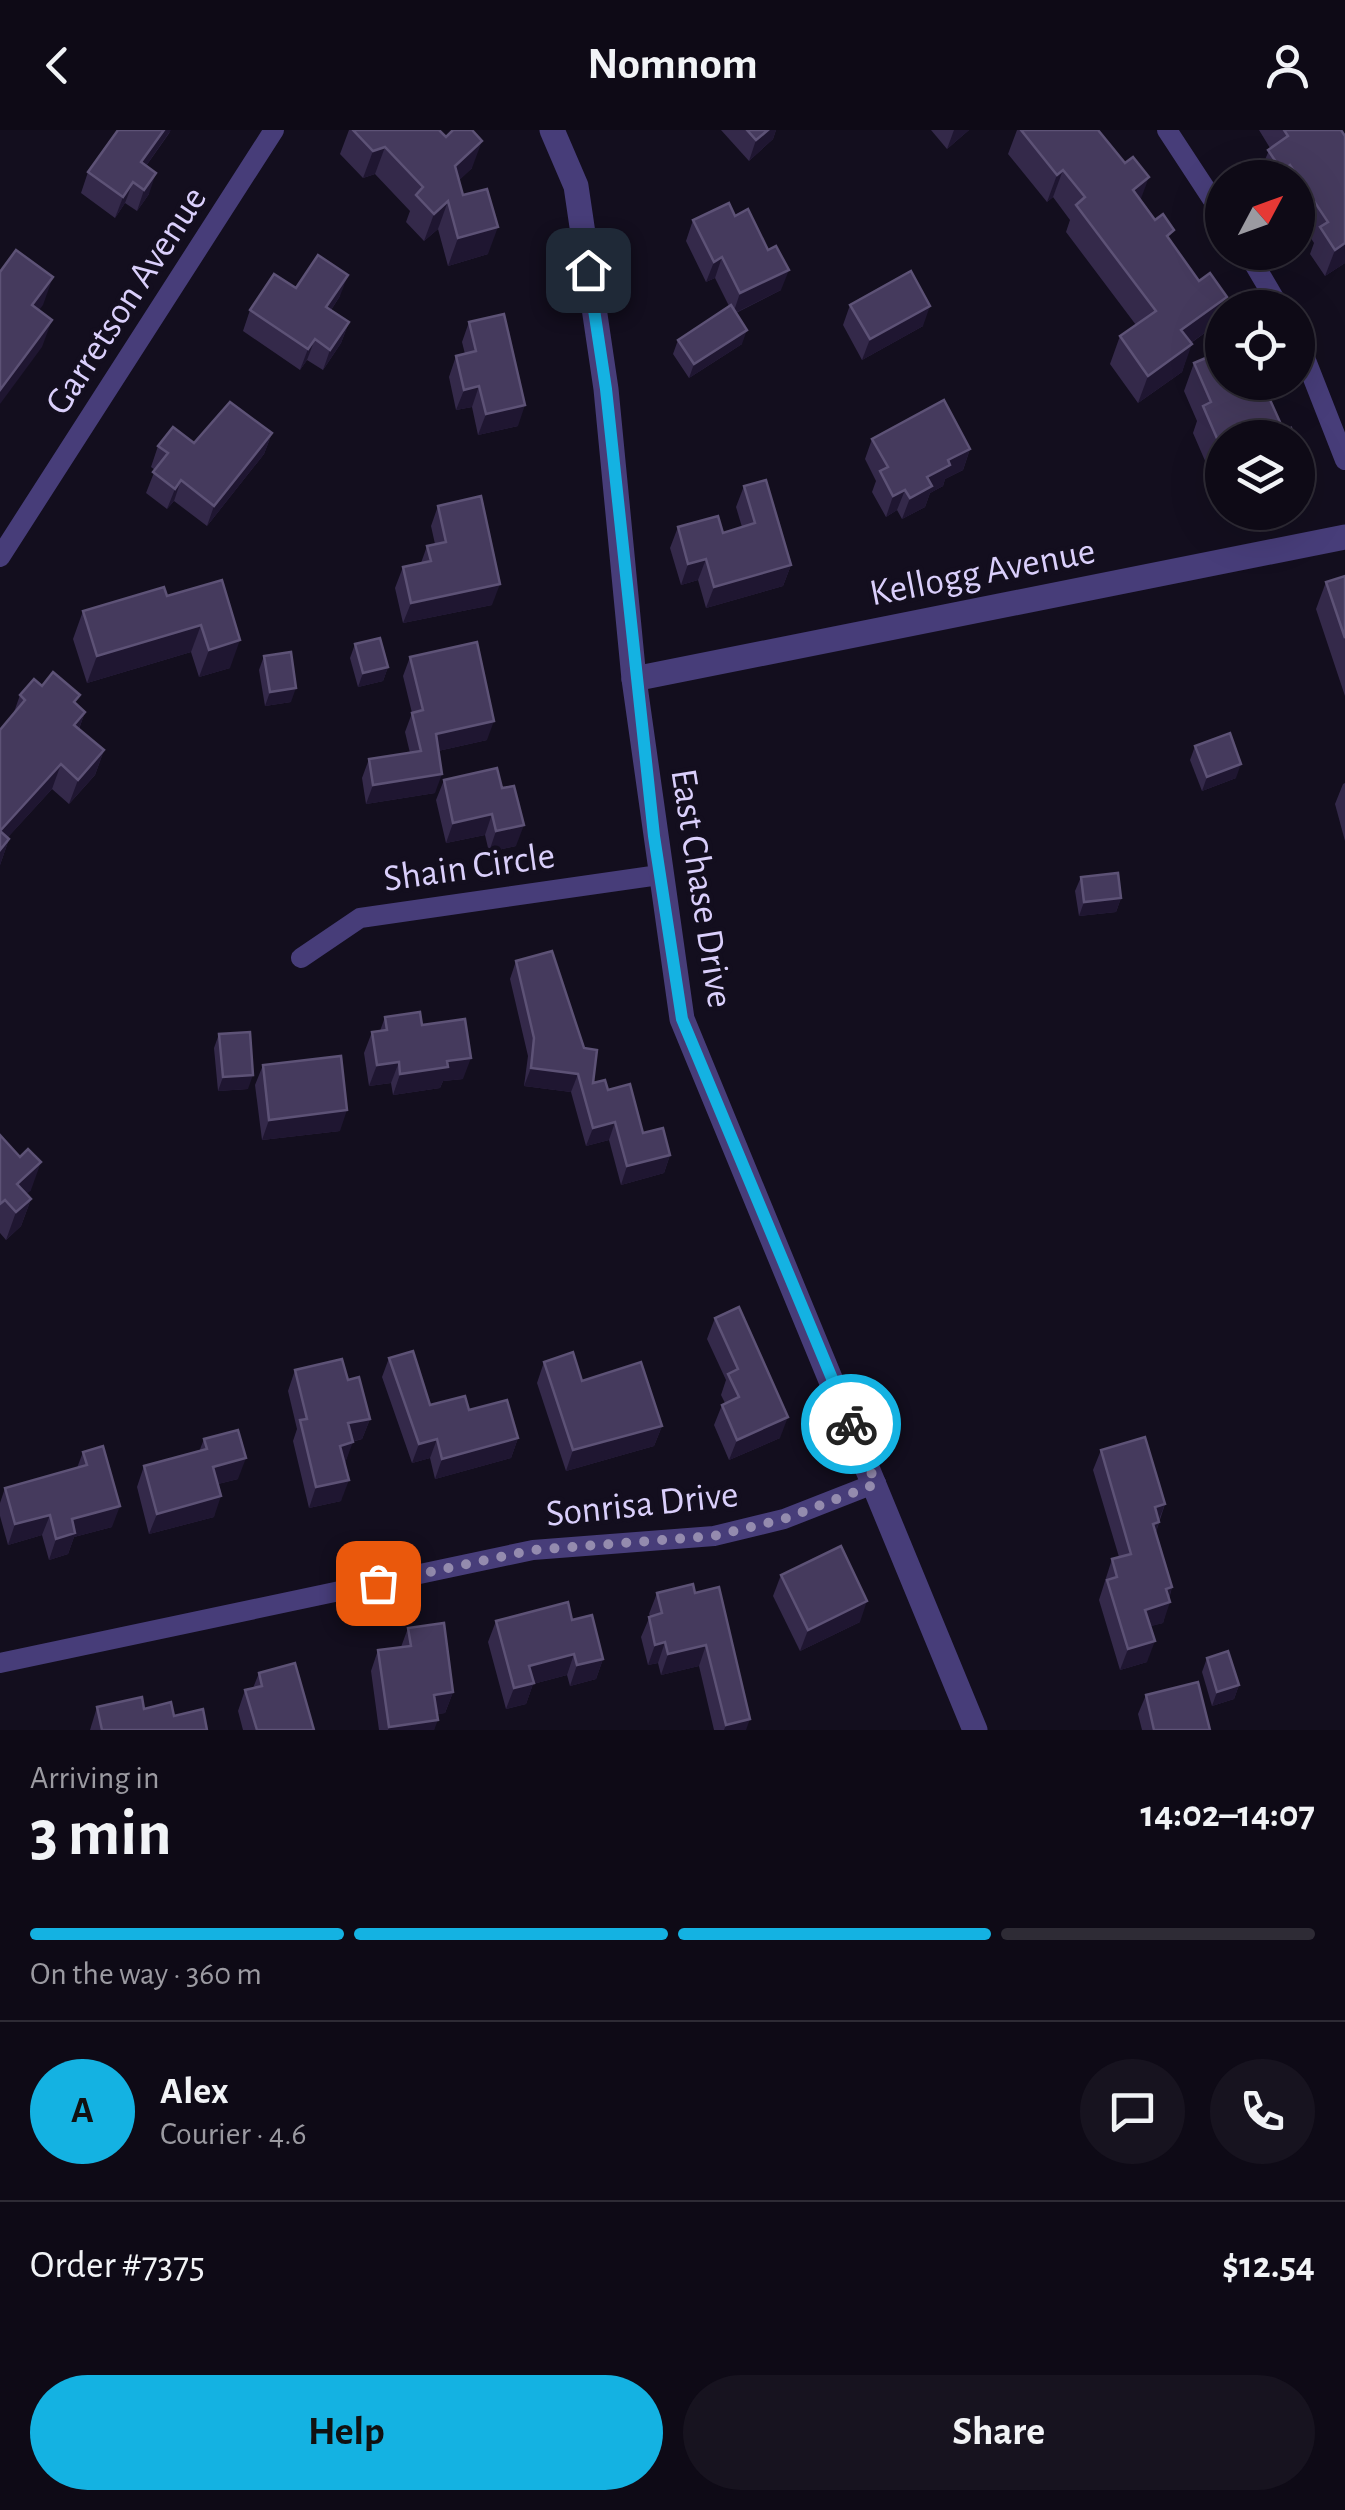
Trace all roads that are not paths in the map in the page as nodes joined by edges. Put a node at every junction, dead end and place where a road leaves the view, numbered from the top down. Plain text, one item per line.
1 (274, 130) edge
2 (552, 130) edge
3 (1167, 130) edge
4 (1205, 188) edge
5 (1315, 383) edge
6 (1345, 460) edge
7 (1345, 536) edge
8 (0, 557) edge
9 (634, 679) junction
10 (658, 875) junction
11 (301, 958) dead end
12 (876, 1484) junction
13 (0, 1664) edge
14 (975, 1730) edge

1 - 8 street, Garretson Avenue
2 - 9 street, East Chase Drive
3 - 4 street
5 - 6 street
7 - 9 street, Kellogg Avenue
9 - 10 street, East Chase Drive
10 - 11 street, Shain Circle
10 - 12 street, East Chase Drive
12 - 13 street, Sonrisa Drive
12 - 14 street, East Chase Drive

